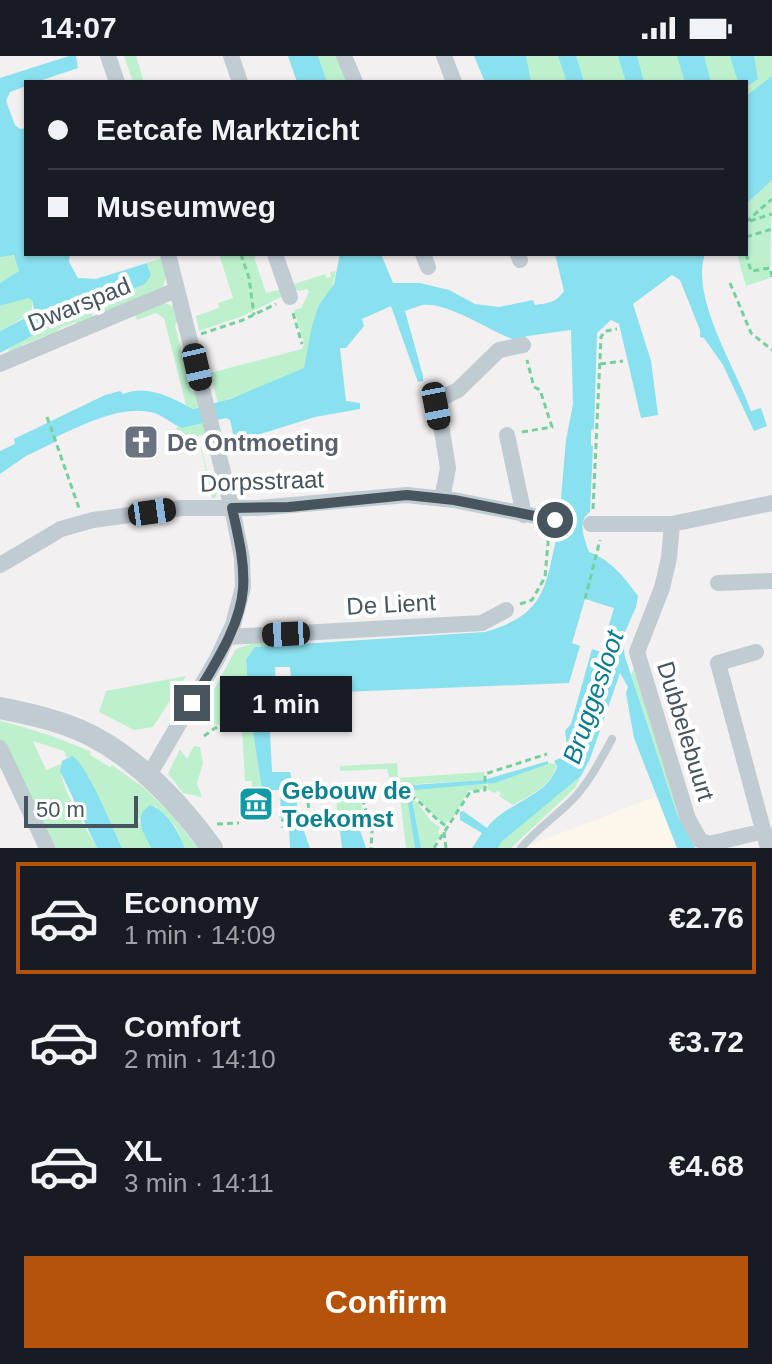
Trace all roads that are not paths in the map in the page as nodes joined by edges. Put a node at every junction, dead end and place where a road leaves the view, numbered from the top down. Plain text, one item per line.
1 (108, 56) edge
2 (231, 56) edge
3 (344, 56) edge
4 (444, 56) edge
5 (116, 80) edge
6 (239, 80) edge
7 (354, 80) edge
8 (453, 80) edge
9 (168, 256) edge
10 (276, 256) edge
11 (176, 290) junction
12 (290, 297) road end
13 (523, 345) road end
14 (0, 364) edge
15 (507, 435) road end
16 (442, 499) junction
17 (772, 503) edge
18 (232, 508) junction
19 (524, 515) junction
20 (555, 520) dead end
21 (672, 524) junction
22 (595, 528) road end
23 (0, 565) edge
24 (772, 581) edge
25 (718, 583) dead end
26 (506, 610) road end
27 (227, 637) junction
28 (756, 652) dead end
29 (0, 708) edge
30 (612, 739) dead end
31 (0, 748) edge
32 (149, 775) junction
33 (766, 840) edge
34 (47, 848) edge
35 (212, 848) edge
36 (521, 848) edge

1 - 5 street
2 - 6 street
3 - 7 street
4 - 8 street
9 - 11 street
10 - 12 street
11 - 14 street, Dwarspad
11 - 18 street
13 - 16 street
15 - 19 street
16 - 18 street, Dorpsstraat
16 - 19 street, Dorpsstraat
17 - 21 street
18 - 23 street, Dorpsstraat
18 - 27 street
19 - 20 street, Dorpsstraat
21 - 22 street
21 - 33 street, Dubbelebuurt
24 - 25 street
26 - 27 street, De Lient
27 - 32 street
28 - 33 street, Dubbelebuurt
29 - 32 street
30 - 36 lane
31 - 34 street
32 - 35 street

